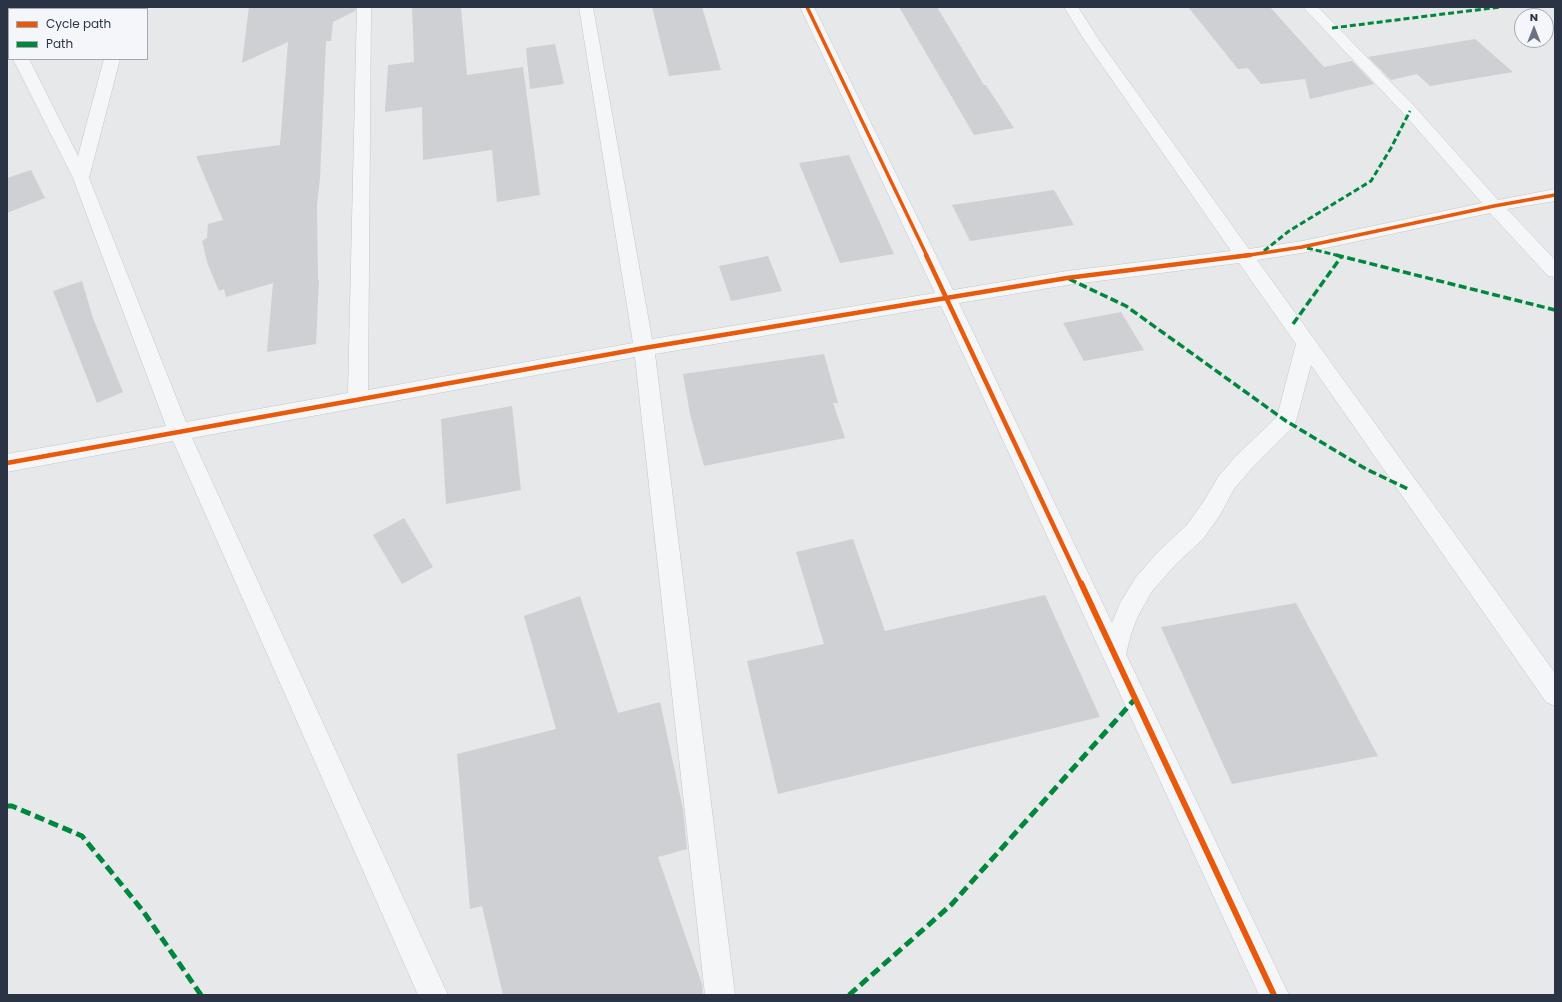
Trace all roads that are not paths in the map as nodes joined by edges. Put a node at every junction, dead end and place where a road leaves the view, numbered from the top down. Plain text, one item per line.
1 (364, 7) edge
2 (586, 7) edge
3 (807, 7) edge
4 (1071, 7) edge
5 (1310, 7) edge
6 (22, 60) edge
7 (112, 60) edge
8 (81, 178) junction
9 (1555, 195) edge
10 (1494, 206) junction
11 (1245, 256) junction
12 (1555, 271) edge
13 (947, 298) junction
14 (1306, 344) junction
15 (644, 348) junction
16 (358, 400) junction
17 (180, 432) junction
18 (7, 463) edge
19 (1114, 654) junction
20 (1555, 694) edge
21 (434, 995) edge
22 (720, 995) edge
23 (1274, 995) edge

1 - 16 street
2 - 15 street
3 - 13 street
4 - 11 street
5 - 10 street
6 - 8 street
7 - 8 street
8 - 17 street
9 - 10 street
10 - 11 street
10 - 12 street
11 - 13 street
11 - 14 street
13 - 15 street
13 - 19 street
14 - 19 street
14 - 20 street
15 - 16 street
15 - 22 street
16 - 17 street
17 - 18 street
17 - 21 street
19 - 23 street

